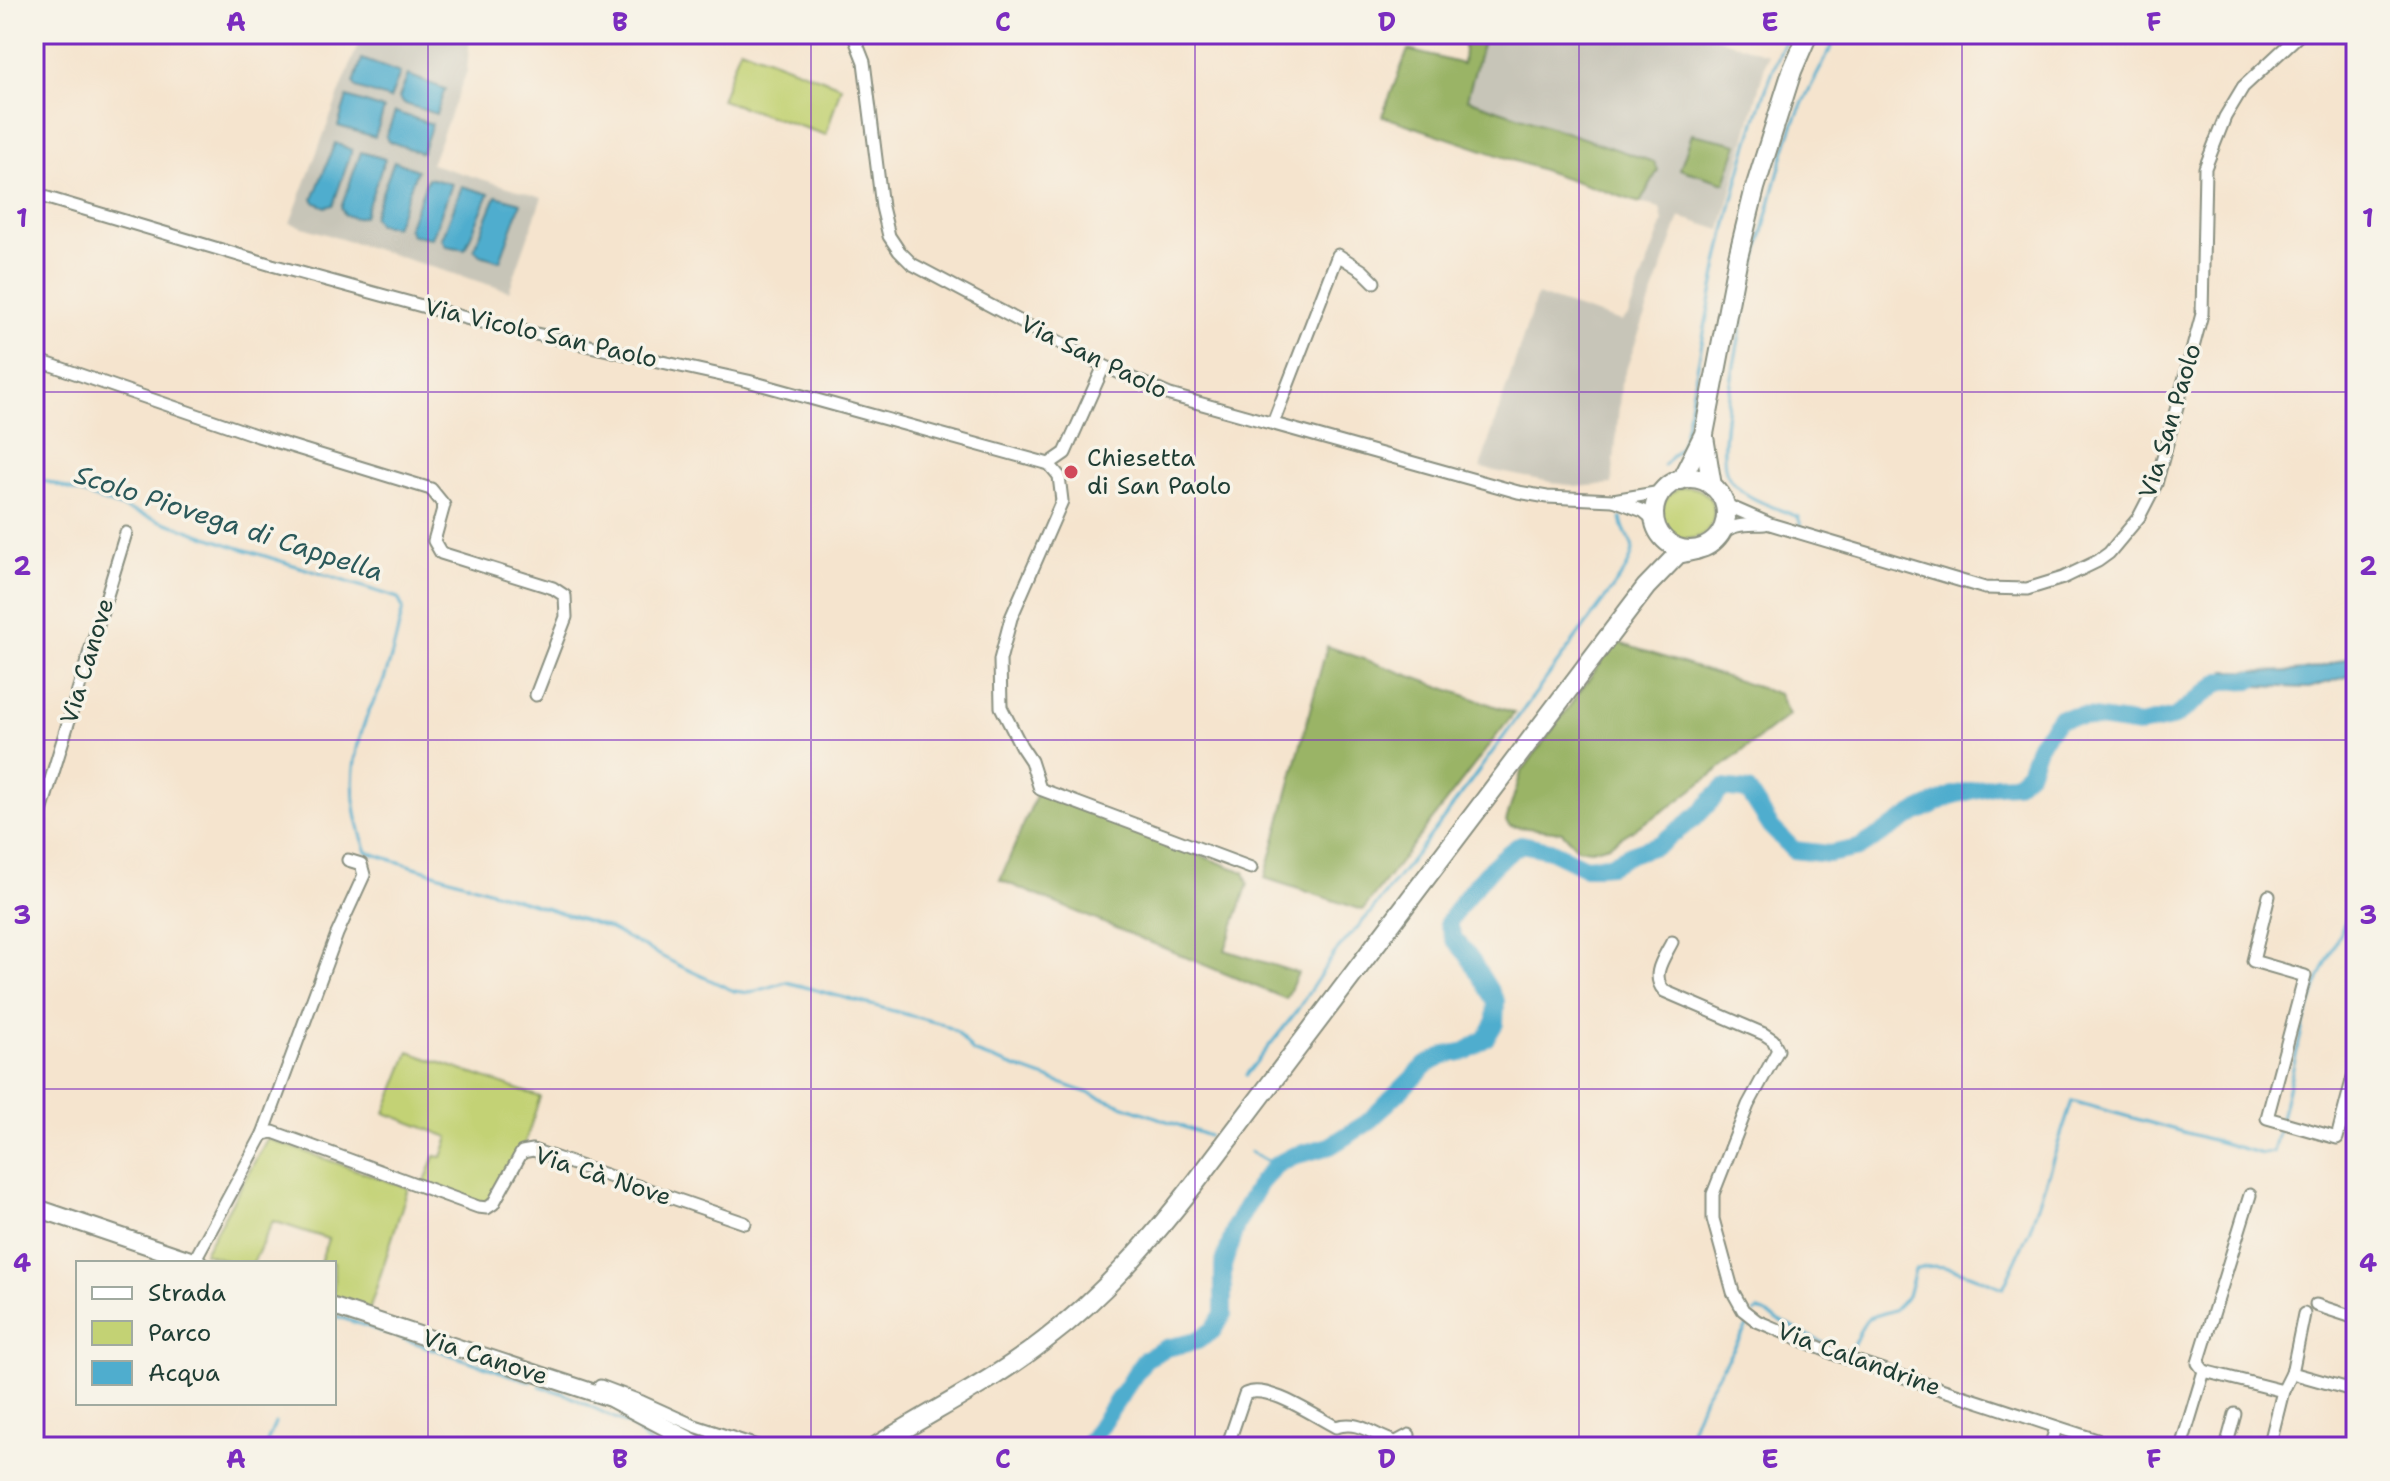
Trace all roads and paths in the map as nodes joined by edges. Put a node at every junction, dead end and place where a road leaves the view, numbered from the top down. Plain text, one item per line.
1 (853, 34) edge
2 (1808, 34) edge
3 (2300, 34) edge
4 (34, 194) edge
5 (1374, 282) dead end
6 (34, 359) edge
7 (1104, 366) junction
8 (1273, 423) junction
9 (1704, 434) junction
10 (1049, 464) junction
11 (1681, 480) junction
12 (1712, 486) junction
13 (1661, 492) junction
14 (1613, 500) junction
15 (1724, 504) junction
16 (1770, 524) junction
17 (1656, 526) junction
18 (126, 533) dead end
19 (1719, 535) junction
20 (1696, 550) junction
21 (1646, 587) junction
22 (536, 695) dead end
23 (34, 835) edge
24 (348, 860) dead end
25 (1251, 868) dead end
26 (2269, 896) dead end
27 (1672, 942) dead end
28 (2356, 1065) edge
29 (2354, 1082) edge
30 (263, 1134) junction
31 (2250, 1195) dead end
32 (34, 1207) edge
33 (745, 1223) dead end
34 (194, 1261) edge
35 (198, 1261) edge
36 (2316, 1305) dead end
37 (336, 1308) edge
38 (2304, 1314) dead end
39 (2356, 1318) edge
40 (2204, 1371) junction
41 (2292, 1373) junction
42 (567, 1376) dead end
43 (2283, 1391) junction
44 (2356, 1391) edge
45 (635, 1410) junction
46 (2235, 1414) dead end
47 (908, 1426) junction
48 (2056, 1428) junction
49 (1409, 1435) dead end
50 (678, 1447) edge
51 (703, 1447) edge
52 (760, 1447) edge
53 (875, 1447) edge
54 (884, 1447) edge
55 (1227, 1447) edge
56 (2050, 1447) edge
57 (2118, 1447) edge
58 (2181, 1447) edge
59 (2226, 1447) edge
60 (2269, 1447) edge

1 - 7 street, Via San Paolo
2 - 9 main road
3 - 16 street, Via San Paolo
4 - 10 street, Via Vicolo San Paolo
5 - 8 street
6 - 22 street
7 - 8 street, Via San Paolo
7 - 10 street
8 - 14 street, Via San Paolo
9 - 11 main road
9 - 12 main road
10 - 25 street
11 - 12 main road
11 - 13 main road
12 - 15 main road
13 - 14 street, Via San Paolo
13 - 17 main road
14 - 17 street, Via San Paolo
15 - 16 street, Via San Paolo
15 - 19 main road
16 - 19 street, Via San Paolo
17 - 20 main road
17 - 21 main road
18 - 23 street, Via Canove
19 - 20 main road
20 - 21 main road
21 - 47 main road
24 - 30 street
26 - 29 street
27 - 48 street, Via Calandrine
28 - 29 street
30 - 33 street, Via Cà Nove
30 - 35 street
31 - 40 street
32 - 34 street
36 - 39 street
37 - 45 street, Via Canove
38 - 41 street
40 - 43 street
40 - 58 street
41 - 43 street
41 - 44 street
42 - 52 street, Via Canove
43 - 60 street
45 - 50 street, Via Canove
45 - 51 street, Via Canove
46 - 59 street
47 - 53 main road
47 - 54 main road
48 - 56 street
48 - 57 street, Via Calandrine
49 - 55 street

